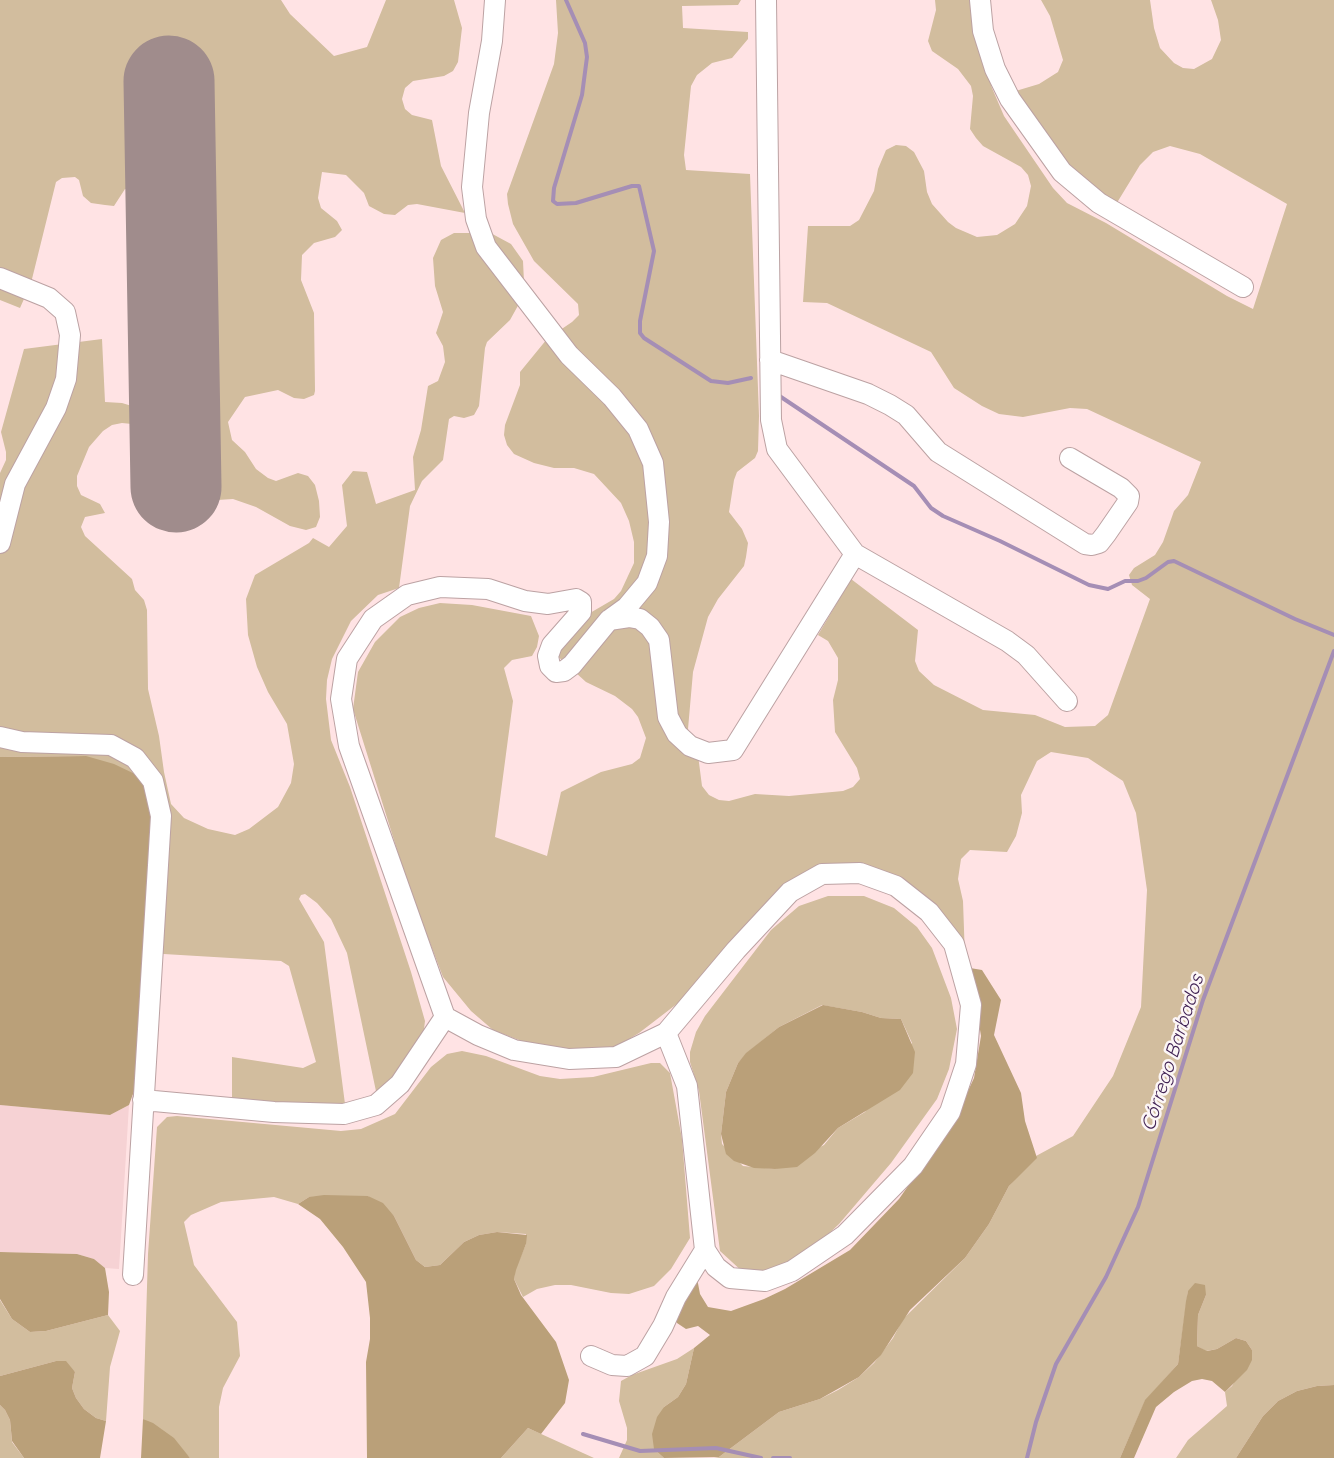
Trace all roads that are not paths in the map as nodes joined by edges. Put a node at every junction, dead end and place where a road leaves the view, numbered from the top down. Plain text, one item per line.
1 (495, 0) edge
2 (766, 0) edge
3 (980, 0) edge
4 (0, 278) edge
5 (1243, 287) dead end
6 (770, 360) junction
7 (1070, 458) dead end
8 (0, 543) edge
9 (855, 554) junction
10 (609, 620) junction
11 (1067, 701) dead end
12 (0, 737) edge
13 (446, 1017) junction
14 (666, 1033) junction
15 (143, 1100) junction
16 (705, 1250) junction
17 (133, 1275) dead end
18 (591, 1356) dead end

1 - 10 street
2 - 6 street
3 - 5 street
4 - 8 street
6 - 7 street
6 - 9 street
9 - 10 street
9 - 11 street
10 - 13 street
12 - 15 street
13 - 14 street
13 - 15 street
14 - 16 street
14 - 16 street
15 - 17 street
16 - 18 street

